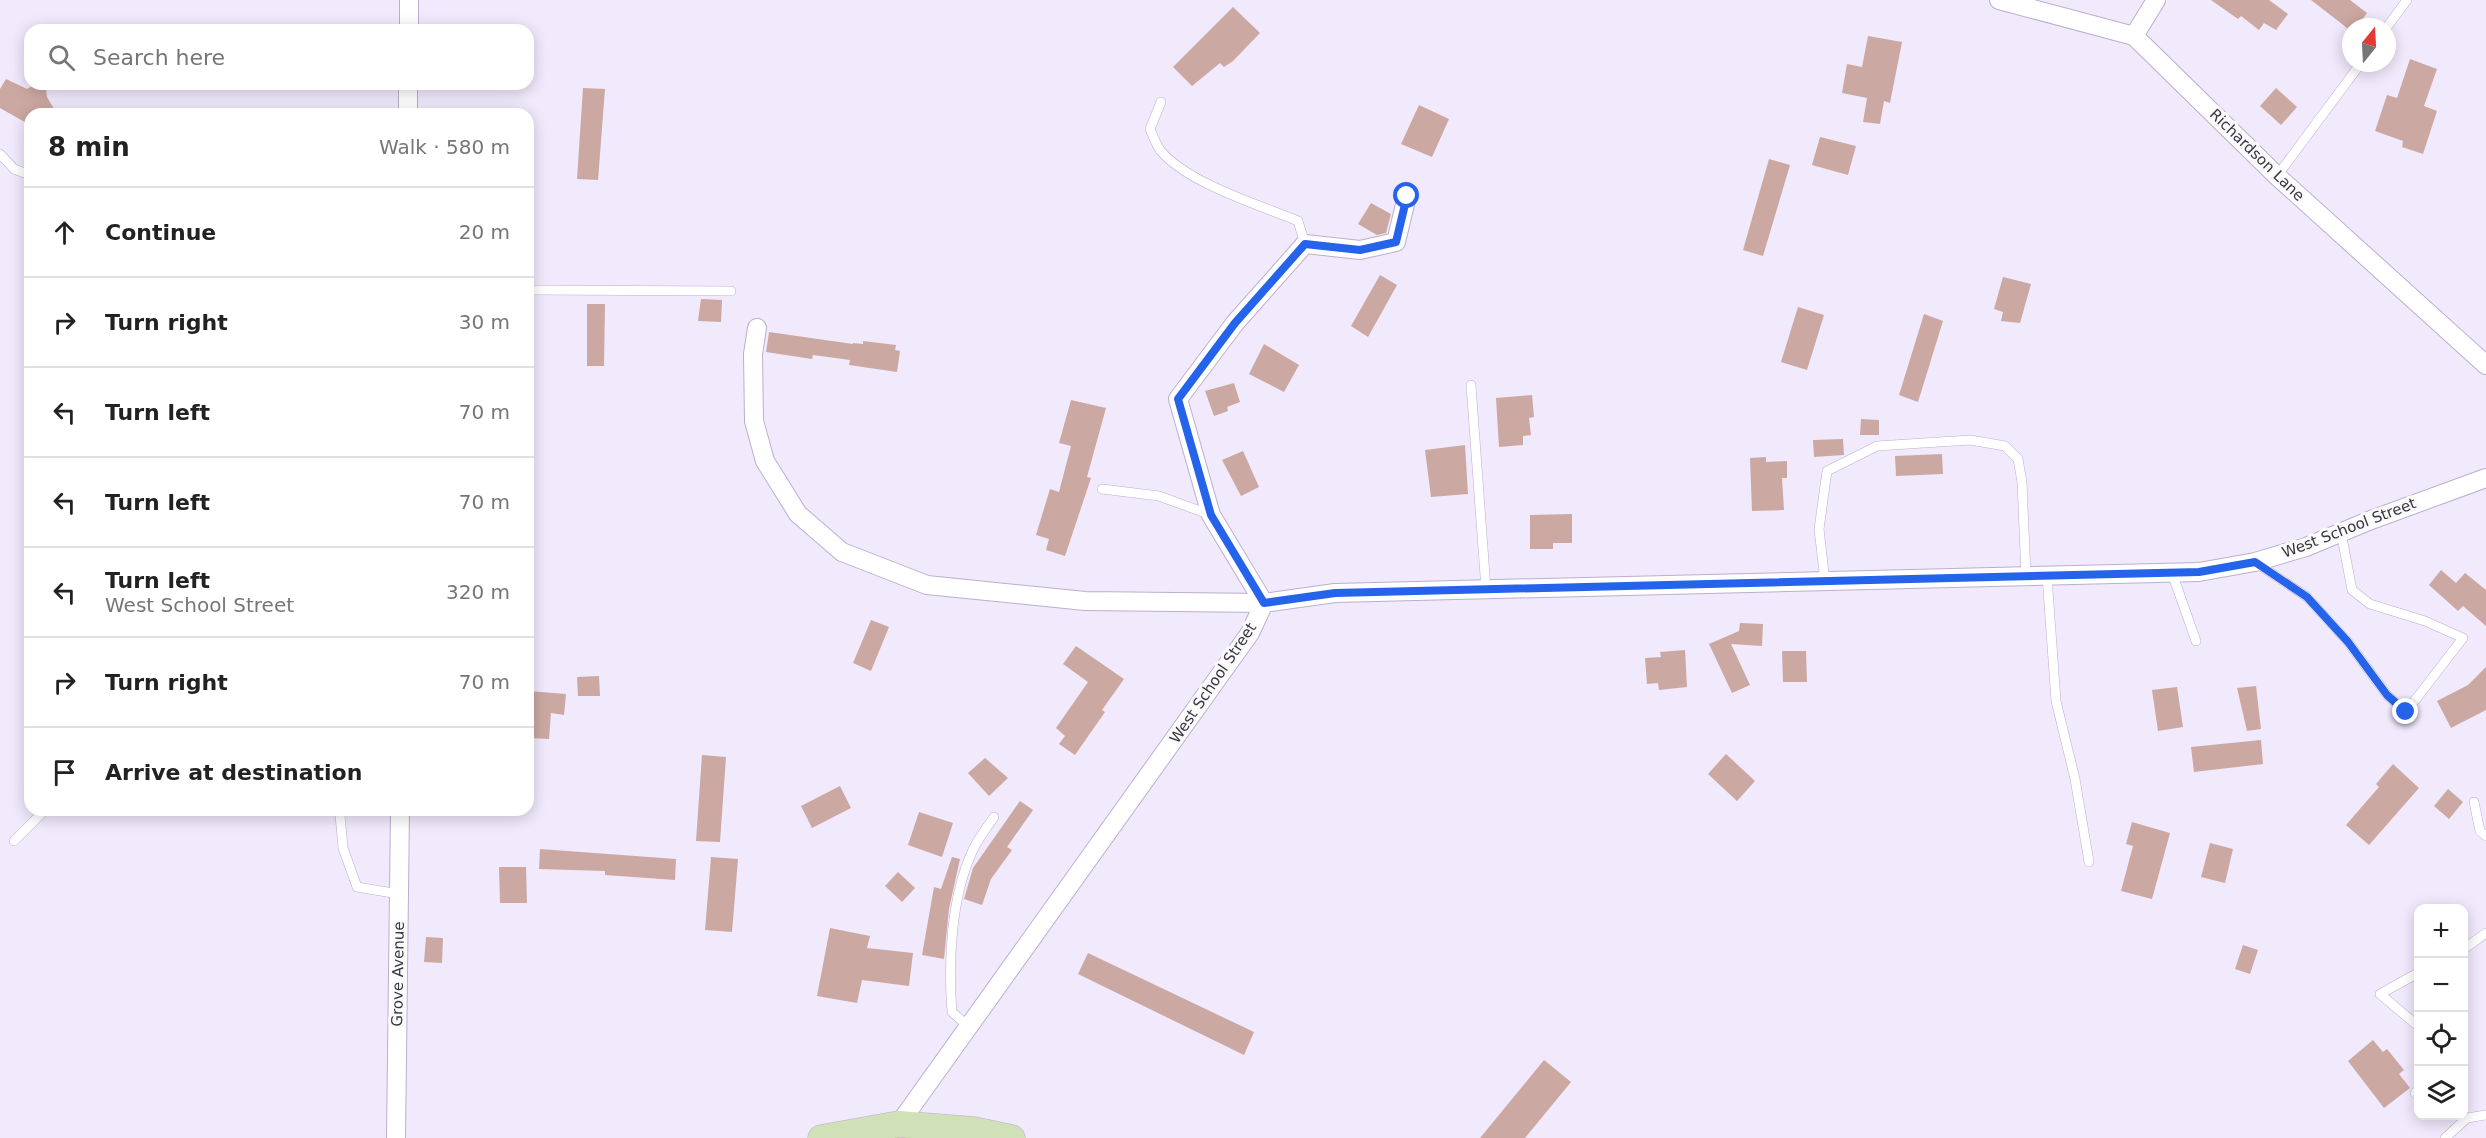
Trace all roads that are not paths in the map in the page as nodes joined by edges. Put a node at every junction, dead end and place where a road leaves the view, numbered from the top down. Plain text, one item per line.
1 (409, 0) edge
2 (2000, 0) edge
3 (2156, 0) edge
4 (2407, 0) edge
5 (2394, 18) edge
6 (409, 24) edge
7 (2134, 36) junction
8 (2354, 72) edge
9 (408, 90) edge
10 (1161, 102) dead end
11 (408, 108) edge
12 (0, 154) edge
13 (24, 173) edge
14 (2277, 176) junction
15 (1407, 196) dead end
16 (1305, 244) junction
17 (534, 290) edge
18 (731, 291) dead end
19 (757, 328) dead end
20 (2486, 365) edge
21 (1471, 385) dead end
22 (2486, 478) edge
23 (1102, 489) dead end
24 (1211, 515) junction
25 (2340, 532) junction
26 (2255, 562) junction
27 (2172, 573) junction
28 (2026, 576) junction
29 (2047, 576) junction
30 (1825, 581) junction
31 (1486, 589) junction
32 (1264, 603) junction
33 (2196, 641) dead end
34 (2474, 802) dead end
35 (39, 816) edge
36 (339, 816) edge
37 (400, 816) edge
38 (994, 817) dead end
39 (2486, 836) edge
40 (14, 841) dead end
41 (2089, 862) dead end
42 (399, 894) junction
43 (2486, 933) edge
44 (2468, 946) edge
45 (2414, 976) edge
46 (2414, 1023) edge
47 (969, 1027) junction
48 (2486, 1115) edge
49 (899, 1124) junction
50 (396, 1138) edge
51 (821, 1138) edge
52 (1012, 1138) edge
53 (2445, 1138) edge

1 - 6 street
2 - 7 street, Richardson Lane
3 - 7 street
4 - 5 lane
7 - 14 street, Richardson Lane
8 - 14 lane
9 - 11 street
10 - 16 lane
12 - 13 lane
14 - 20 street, Richardson Lane
15 - 16 street
16 - 24 street
17 - 18 lane
19 - 32 street
21 - 31 lane
22 - 25 street, West School Street
23 - 24 lane
24 - 32 street
25 - 26 street, West School Street
25 - 26 lane
26 - 27 street, West School Street
27 - 29 street, West School Street
27 - 33 lane
28 - 29 street, West School Street
28 - 30 street, West School Street
28 - 30 lane
29 - 41 lane
30 - 31 street, West School Street
31 - 32 street, West School Street
32 - 47 street, West School Street
34 - 39 lane
35 - 40 lane
36 - 42 lane
37 - 42 street, Grove Avenue
38 - 47 lane
42 - 50 street, Grove Avenue
43 - 44 lane
45 - 46 lane
47 - 49 street, West School Street
48 - 53 lane
49 - 51 main road
49 - 52 main road

